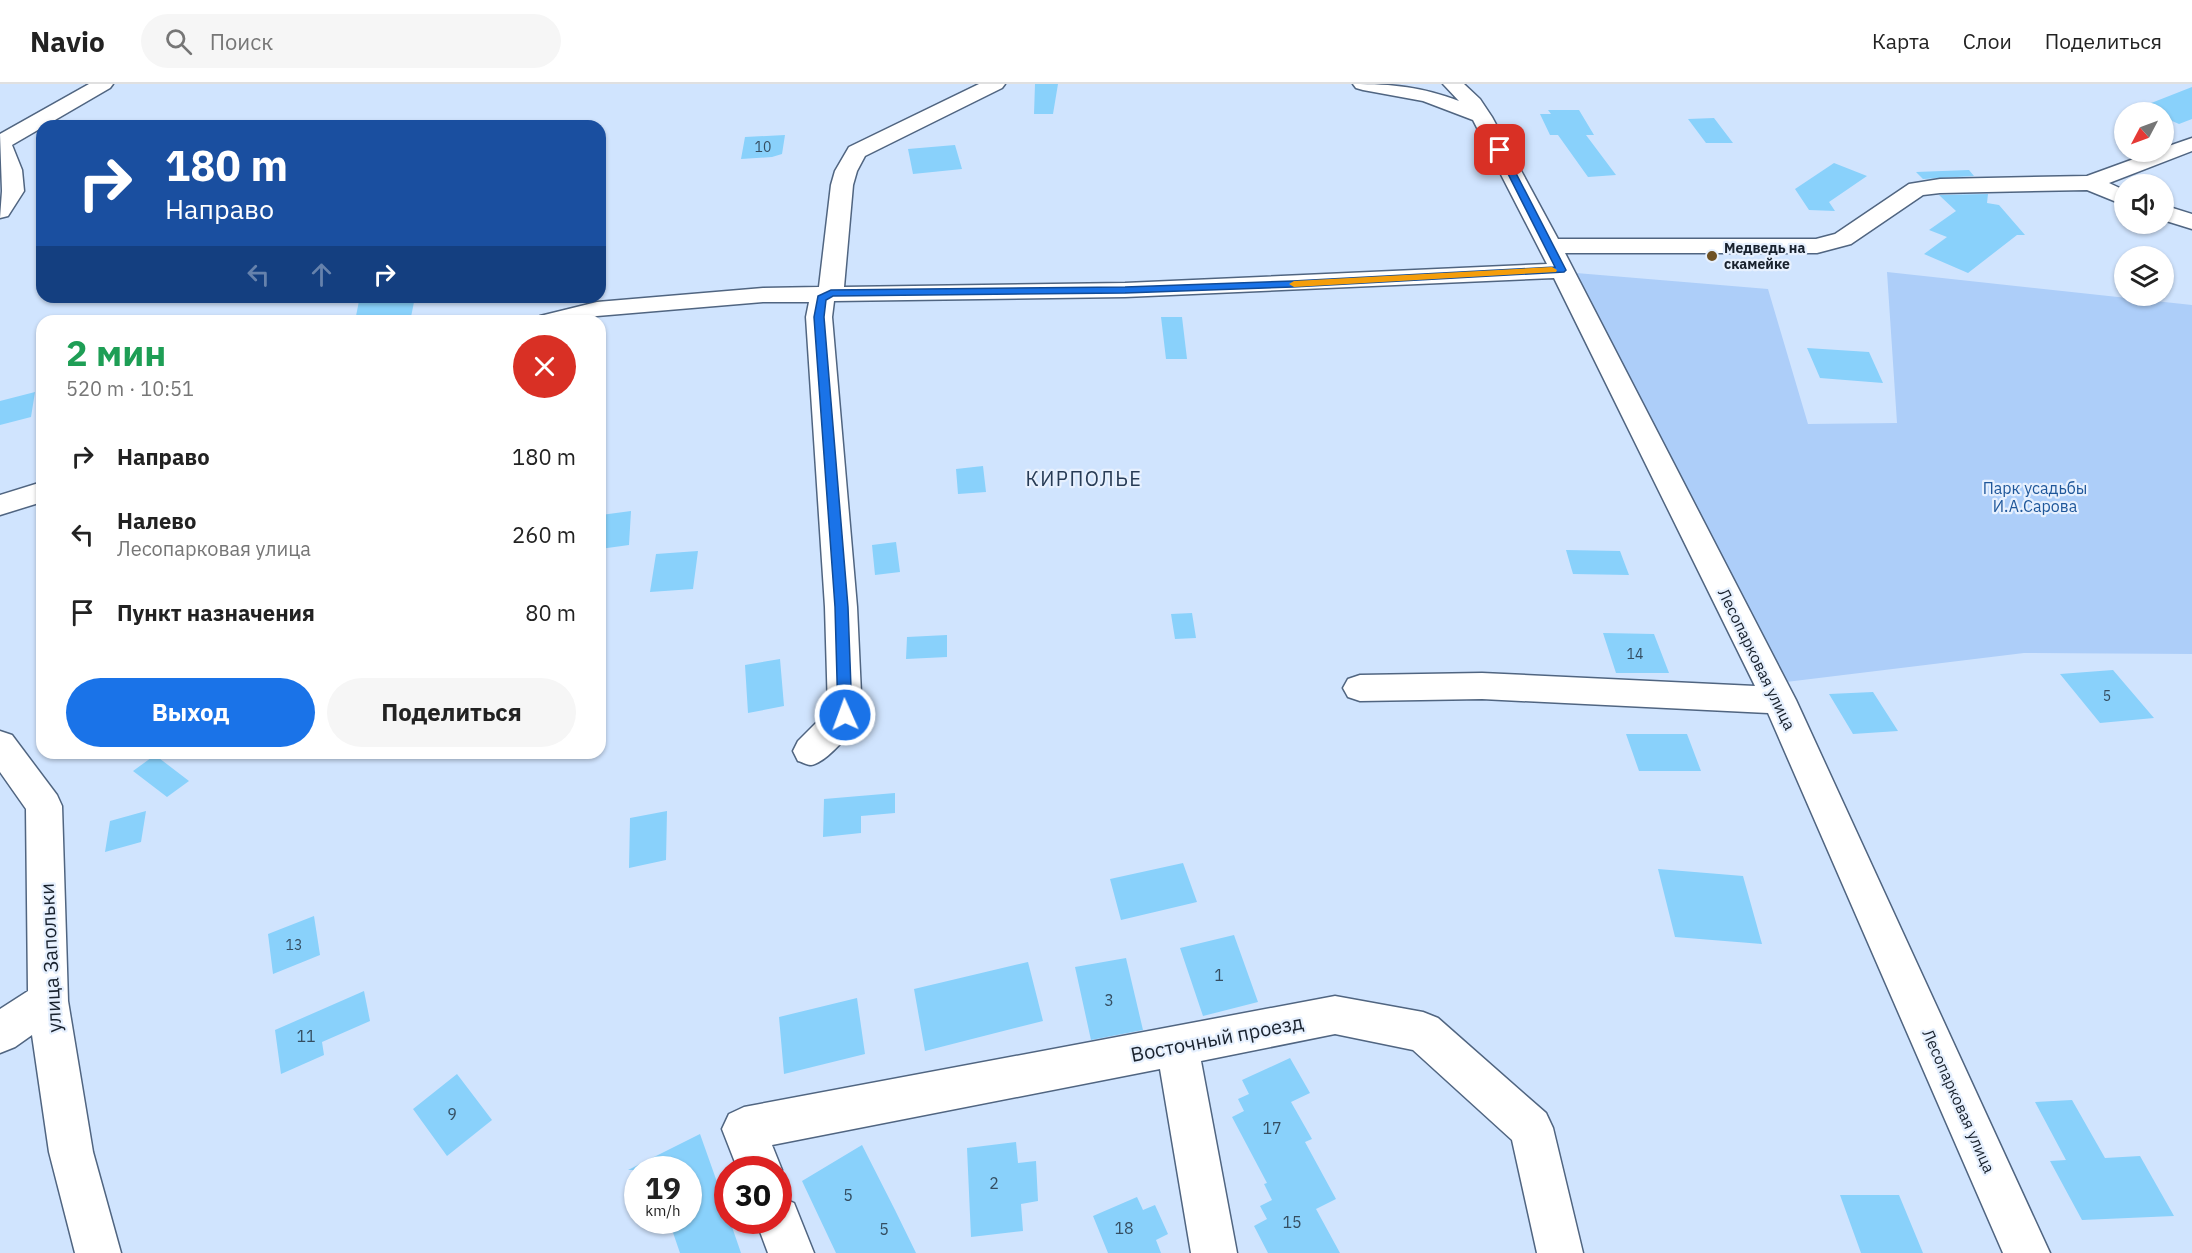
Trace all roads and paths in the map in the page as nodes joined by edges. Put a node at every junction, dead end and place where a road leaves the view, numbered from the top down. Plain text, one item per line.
1 (102, 84) edge
2 (995, 84) edge
3 (1363, 84) edge
4 (1453, 84) edge
5 (1488, 100) edge
6 (39, 120) edge
7 (36, 122) edge
8 (1, 142) edge
9 (2192, 144) edge
10 (2090, 183) junction
11 (2114, 194) edge
12 (0, 211) edge
13 (2174, 216) edge
14 (2192, 222) edge
15 (1556, 258) junction
16 (831, 293) junction
17 (573, 315) edge
18 (36, 494) edge
19 (0, 505) edge
20 (1360, 688) dead end
21 (1779, 700) junction
22 (0, 745) edge
23 (810, 751) dead end
24 (48, 1001) junction
25 (0, 1033) edge
26 (1178, 1046) junction
27 (755, 1156) edge
28 (784, 1234) edge
29 (98, 1253) edge
30 (791, 1253) edge
31 (1214, 1253) edge
32 (1560, 1253) edge
33 (2027, 1253) edge

1 - 6 street
2 - 16 street
3 - 5 street
4 - 5 street, Лесопарковая улица
5 - 15 street, Лесопарковая улица
7 - 8 street
8 - 12 street
9 - 10 street
10 - 11 street
10 - 15 street
13 - 14 street
15 - 16 street
15 - 21 street, Лесопарковая улица
16 - 17 street
16 - 23 street
18 - 19 street
20 - 21 street
21 - 33 street, Лесопарковая улица
22 - 24 street, улица Запольки
24 - 25 street
24 - 29 street, улица Запольки
26 - 27 street, Восточный проезд
26 - 31 street
26 - 32 street, Восточный проезд
28 - 30 street

